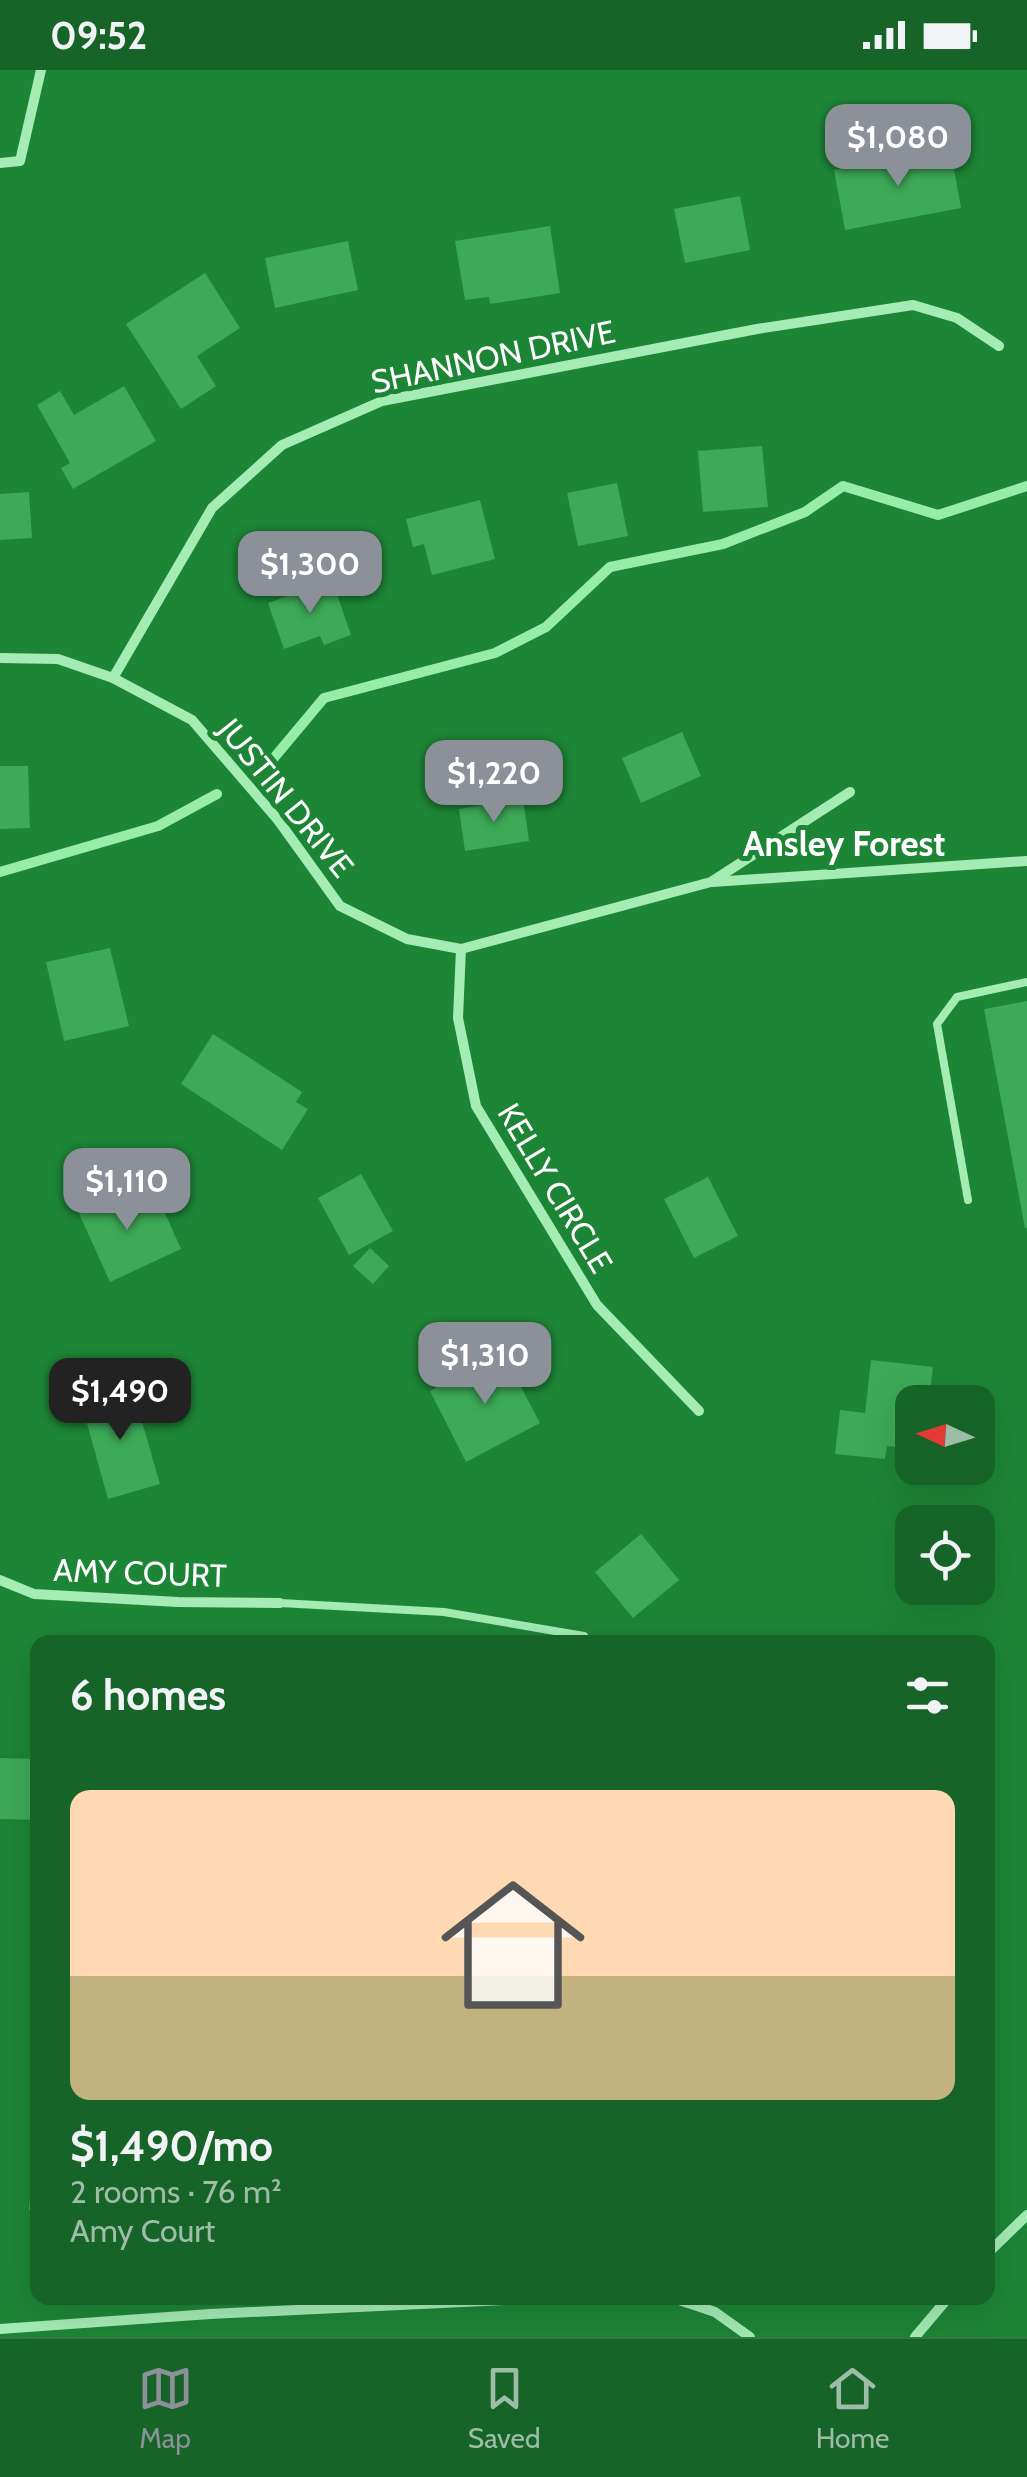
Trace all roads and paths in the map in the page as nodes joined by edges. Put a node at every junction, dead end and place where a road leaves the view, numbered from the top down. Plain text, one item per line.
1 (41, 70) edge
2 (0, 163) edge
3 (998, 346) dead end
4 (0, 658) edge
5 (113, 678) junction
6 (850, 792) dead end
7 (1027, 861) edge
8 (711, 882) junction
9 (461, 949) junction
10 (1027, 982) edge
11 (968, 1200) dead end
12 (699, 1411) dead end
13 (0, 1580) edge
14 (280, 1603) joint
15 (578, 1635) edge
16 (1027, 2215) edge
17 (995, 2246) edge
18 (399, 2305) edge
19 (694, 2305) edge
20 (942, 2305) edge
21 (0, 2329) edge
22 (750, 2337) edge
23 (915, 2337) edge

1 - 2 street
3 - 5 street, SHANNON DRIVE
4 - 5 street, JUSTIN DRIVE
5 - 9 street, JUSTIN DRIVE
6 - 8 street, JUSTIN DRIVE
7 - 8 street, JUSTIN DRIVE
8 - 9 street, JUSTIN DRIVE
9 - 12 street, KELLY CIRCLE
10 - 11 lane
13 - 14 street, AMY COURT
14 - 15 lane
16 - 17 street
18 - 21 street
19 - 22 street
20 - 23 street

